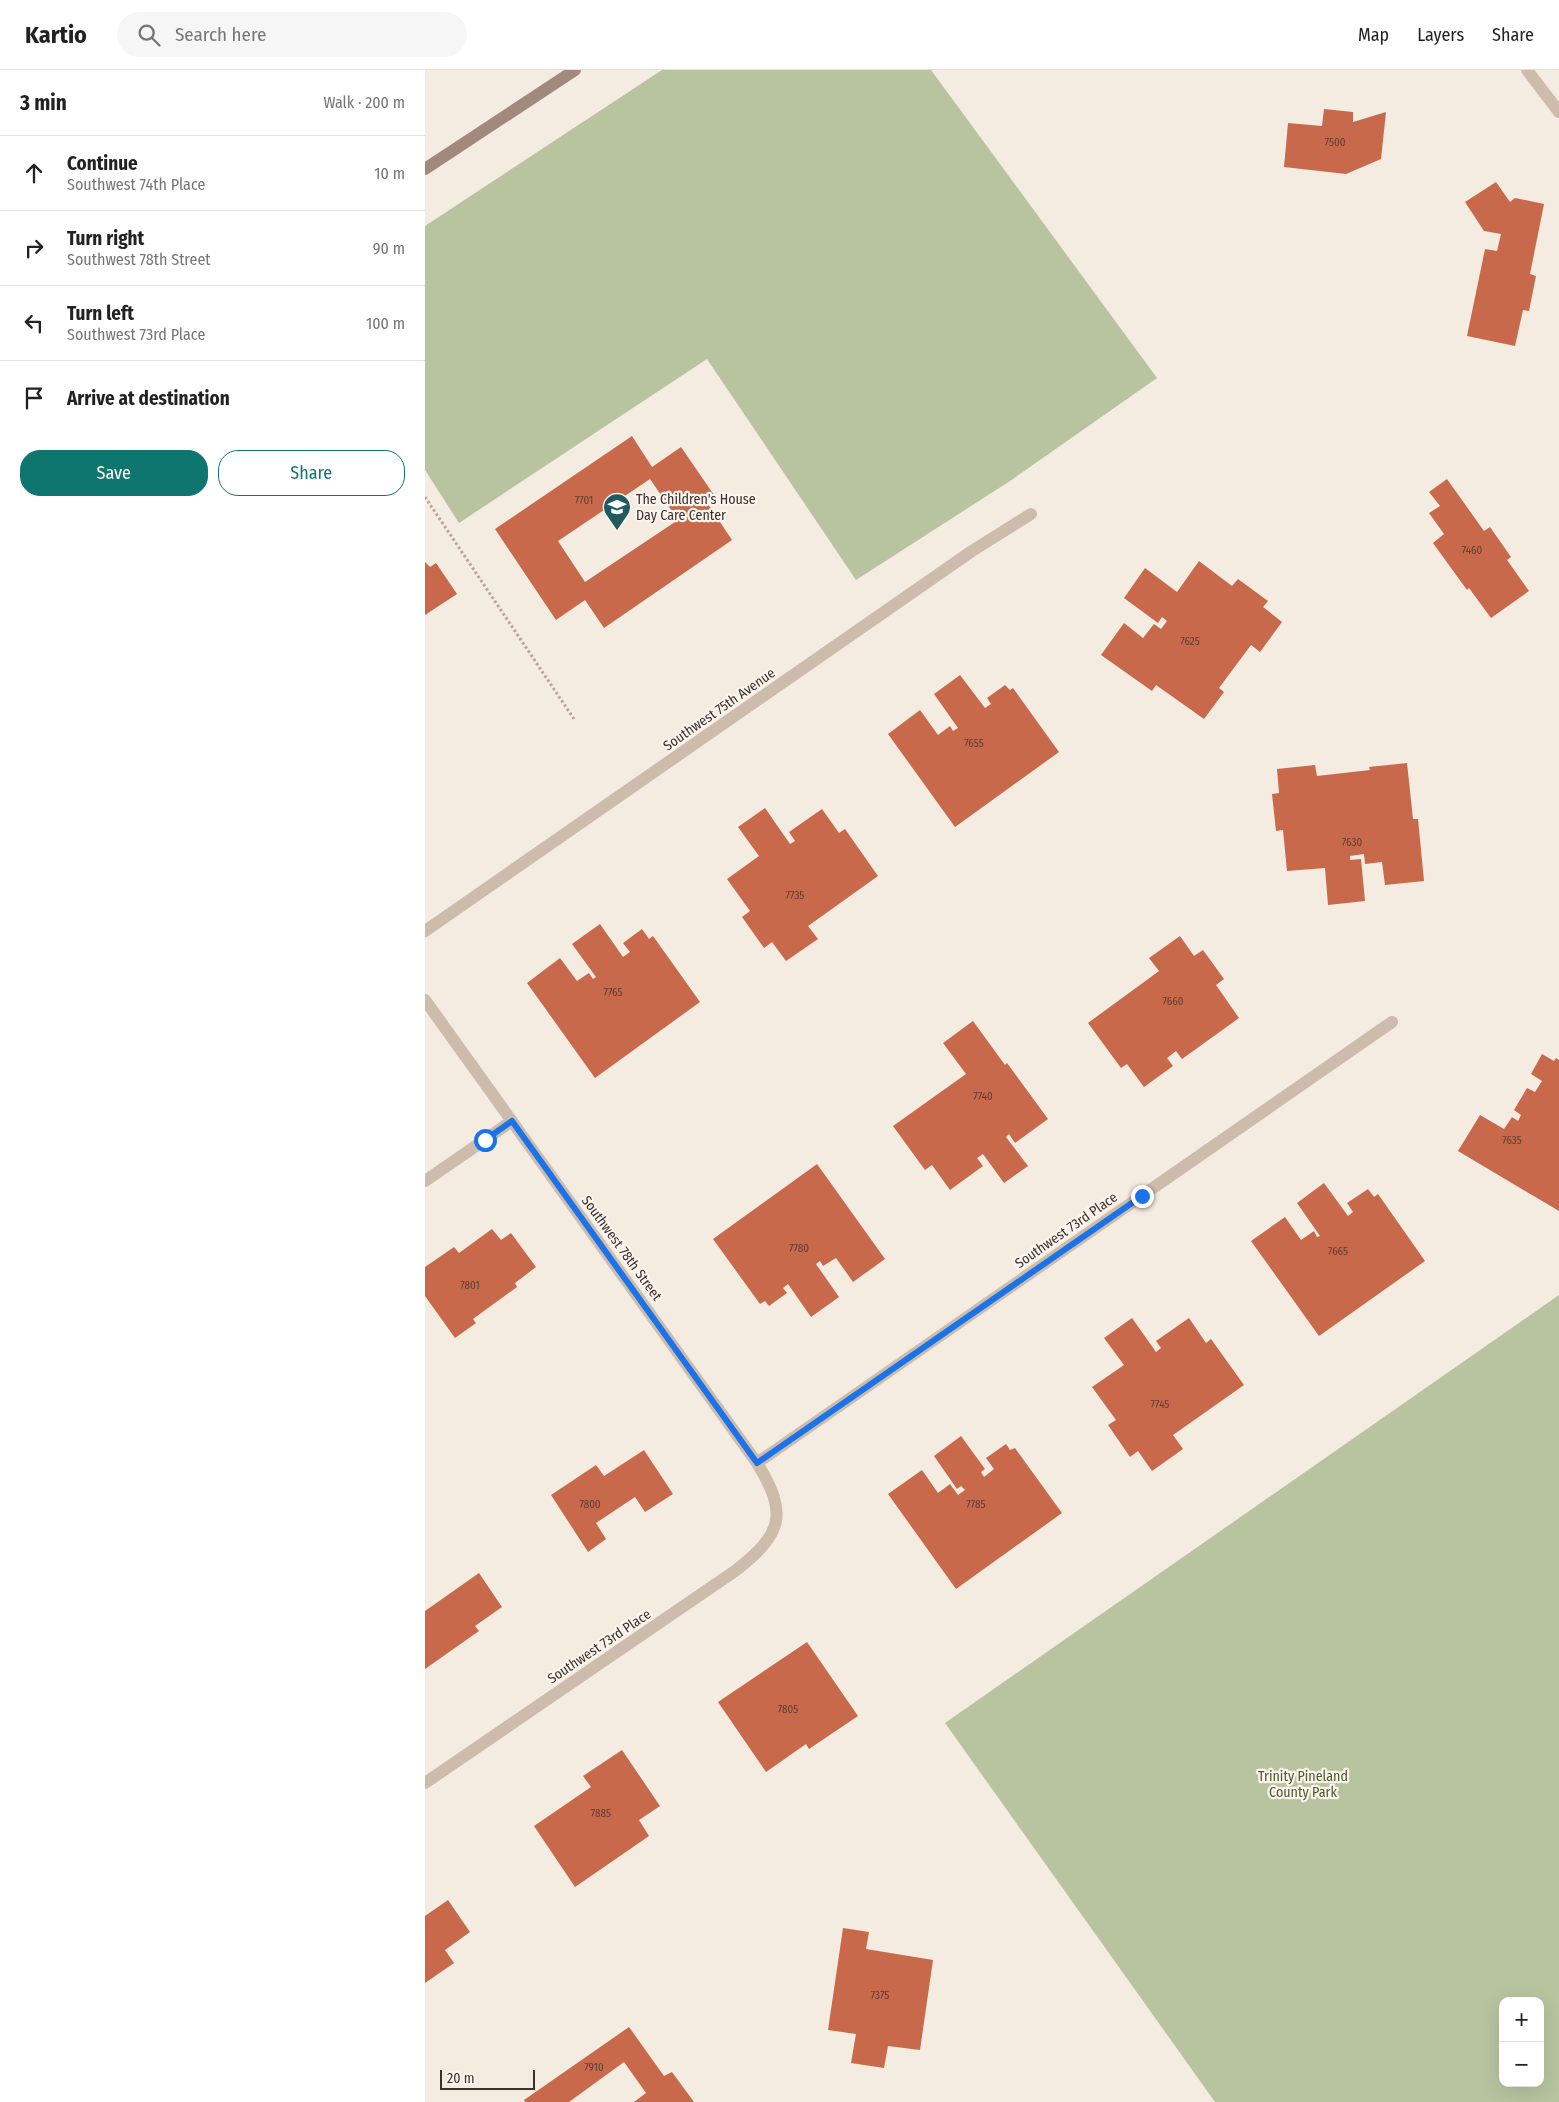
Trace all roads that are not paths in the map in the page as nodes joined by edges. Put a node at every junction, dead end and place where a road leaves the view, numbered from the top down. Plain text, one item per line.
1 (575, 70) edge
2 (1527, 70) edge
3 (1559, 112) edge
4 (425, 169) edge
5 (1031, 514) dead end
6 (425, 931) edge
7 (425, 1000) edge
8 (1391, 1022) dead end
9 (512, 1121) junction
10 (425, 1182) edge
11 (757, 1463) junction
12 (777, 1522) joint
13 (425, 1783) edge

1 - 4 street
2 - 3 street
5 - 6 street, Southwest 75th Avenue
7 - 9 street, Southwest 78th Street
8 - 11 street, Southwest 73rd Place
9 - 10 street
9 - 11 street, Southwest 78th Street
11 - 12 street, Southwest 78th Street
12 - 13 street, Southwest 73rd Place

